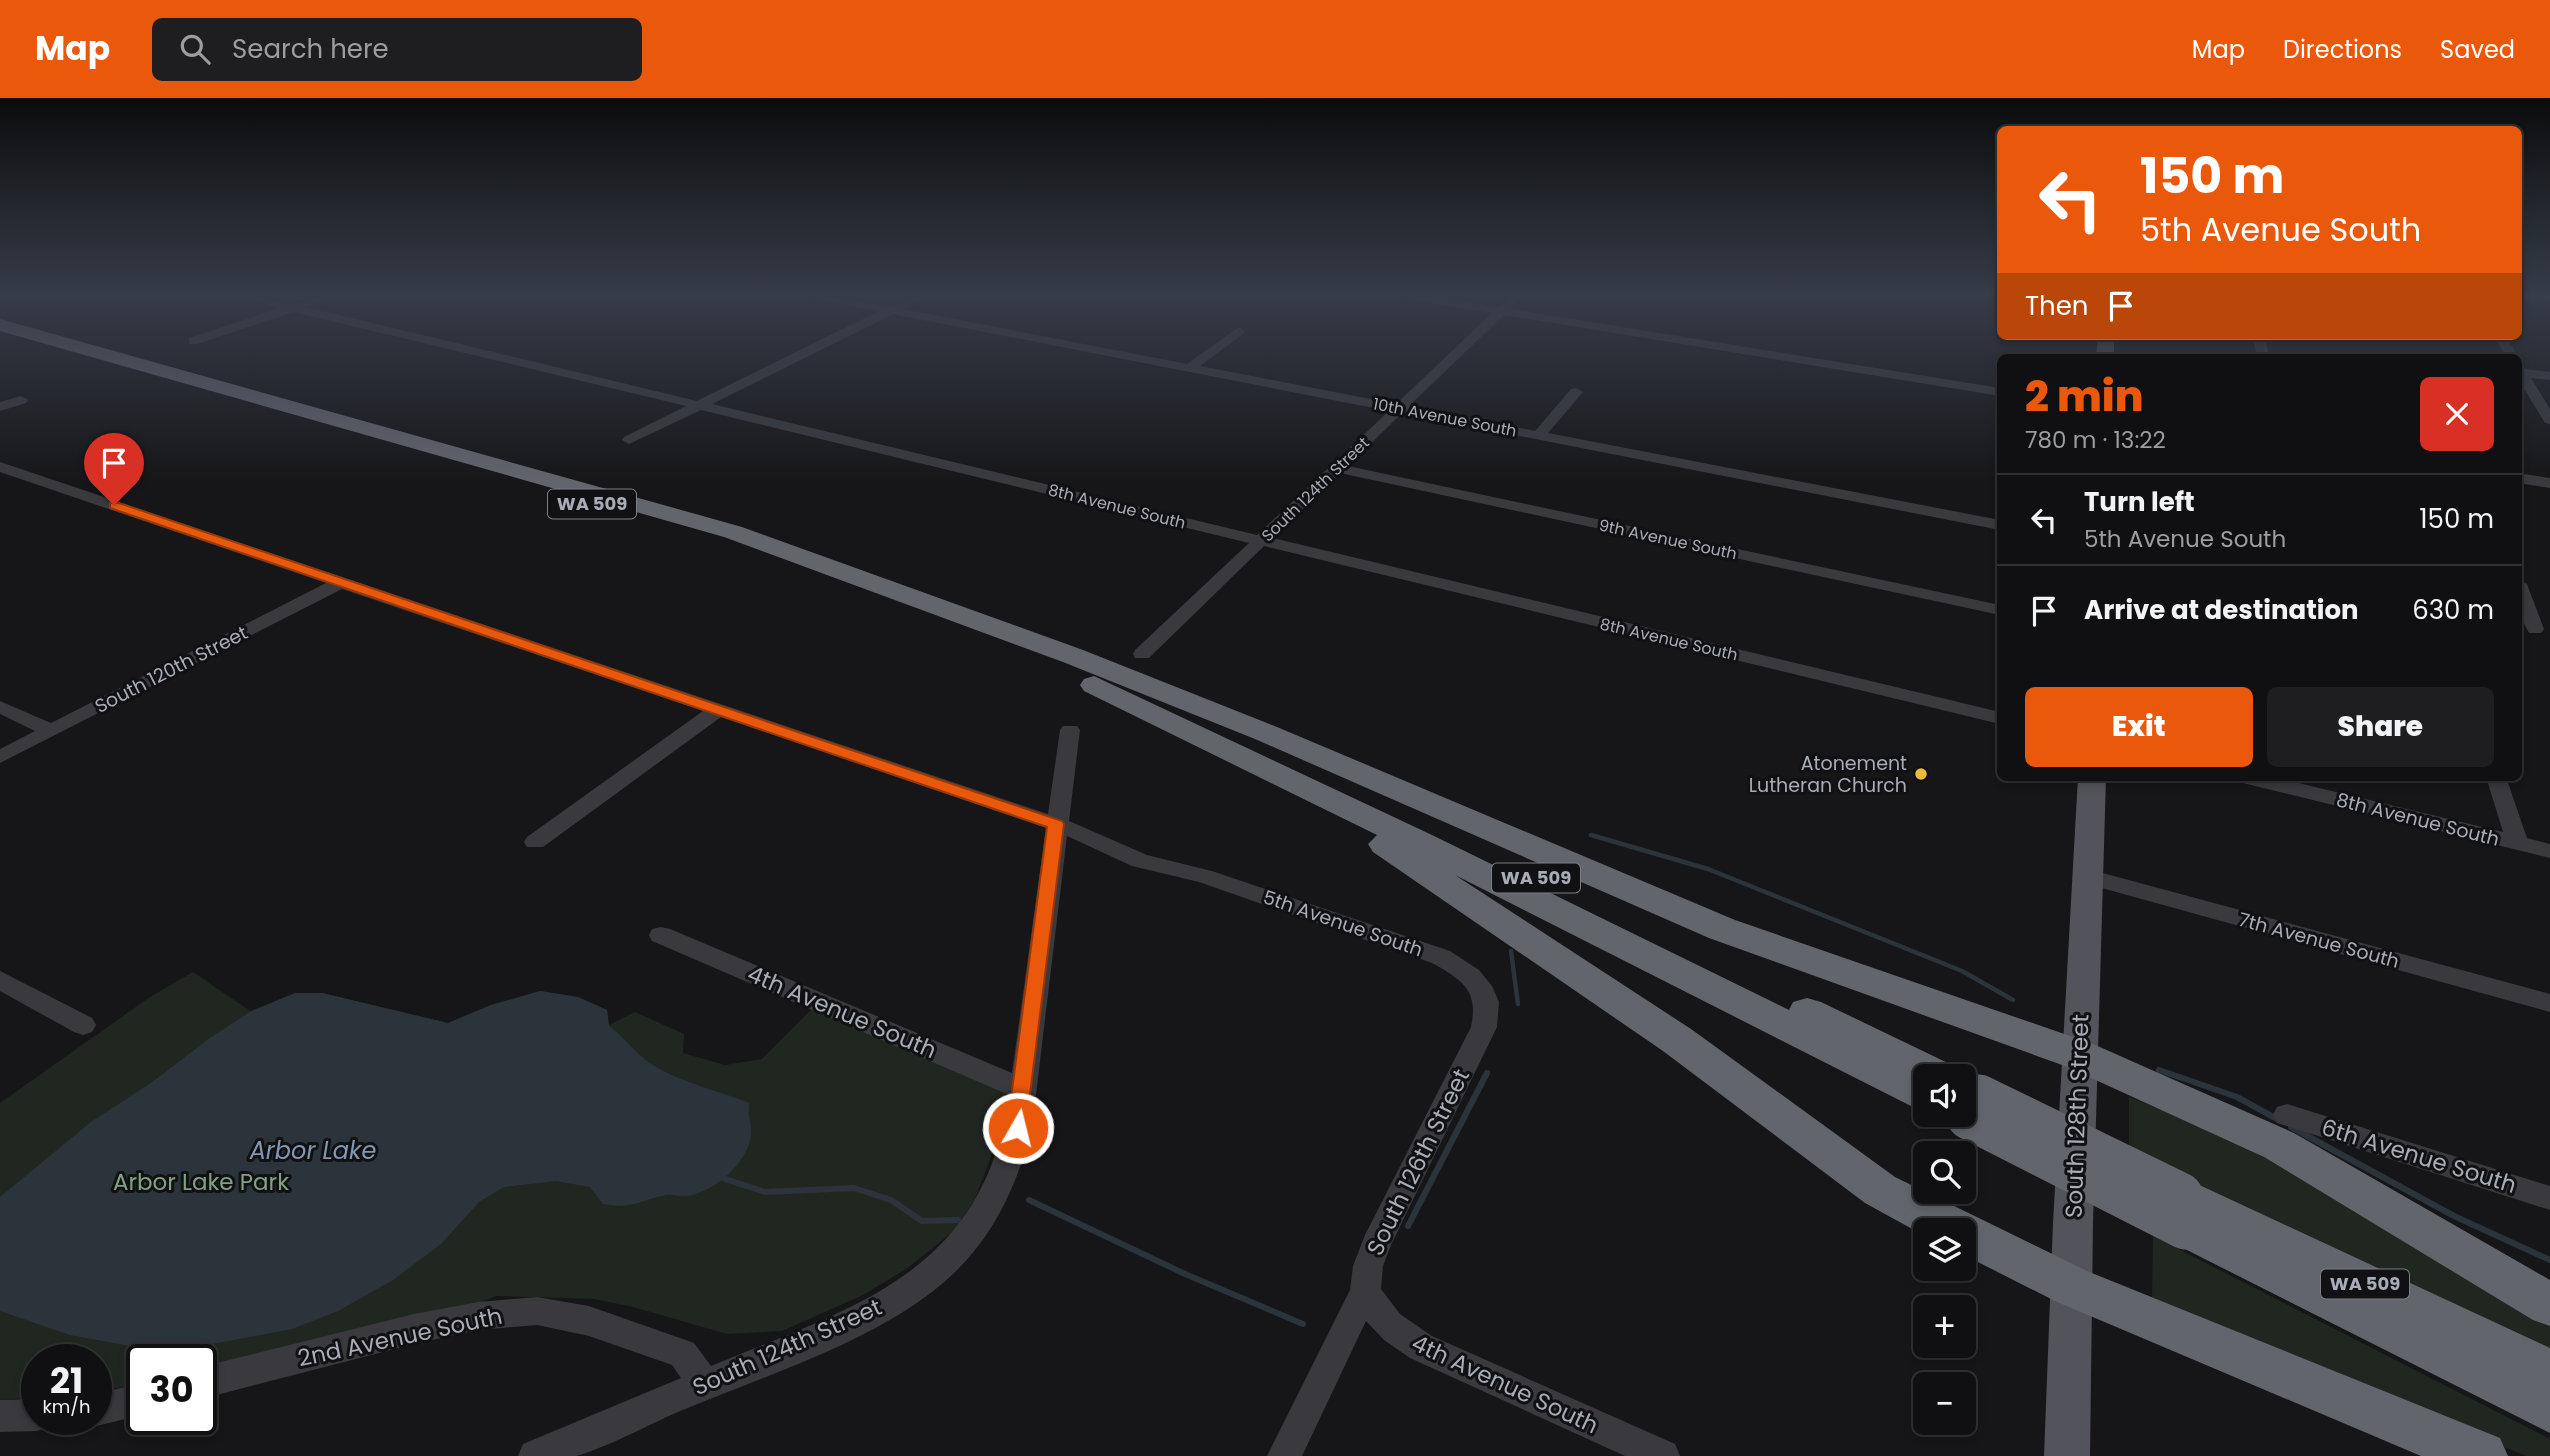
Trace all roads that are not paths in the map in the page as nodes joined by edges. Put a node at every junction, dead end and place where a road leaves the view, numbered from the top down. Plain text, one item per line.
1 (71, 357) edge
2 (115, 357) edge
3 (504, 357) edge
4 (794, 357) edge
5 (1140, 357) edge
6 (1204, 357) edge
7 (1452, 357) edge
8 (1789, 357) edge
9 (1191, 367) junction
10 (2522, 371) edge
11 (2522, 376) edge
12 (2550, 376) edge
13 (1576, 391) dead end
14 (1997, 392) edge
15 (21, 400) dead end
16 (700, 403) junction
17 (0, 407) edge
18 (1400, 408) junction
19 (2550, 420) edge
20 (1539, 435) junction
21 (629, 440) dead end
22 (0, 467) edge
23 (1336, 468) junction
24 (2522, 479) edge
25 (2550, 483) edge
26 (1997, 524) edge
27 (1261, 541) junction
28 (342, 582) junction
29 (2522, 595) edge
30 (1997, 609) edge
31 (2534, 629) edge
32 (1138, 668) junction
33 (0, 707) edge
34 (718, 710) junction
35 (1997, 717) edge
36 (1167, 721) junction
37 (1070, 730) dead end
38 (52, 731) junction
39 (0, 757) edge
40 (2092, 781) edge
41 (2262, 781) edge
42 (2497, 781) edge
43 (1056, 824) junction
44 (535, 842) dead end
45 (2518, 843) junction
46 (2550, 851) edge
47 (2088, 877) junction
48 (661, 935) dead end
49 (0, 980) edge
50 (1477, 982) joint
51 (2550, 1003) edge
52 (83, 1025) dead end
53 (2080, 1055) junction
54 (1914, 1064) edge
55 (1023, 1089) junction
56 (1913, 1089) edge
57 (1976, 1108) edge
58 (2287, 1115) dead end
59 (2550, 1198) edge
60 (2182, 1211) junction
61 (1933, 1218) edge
62 (1976, 1240) edge
63 (2071, 1286) junction
64 (1365, 1291) junction
65 (2550, 1304) edge
66 (2550, 1373) edge
67 (217, 1379) edge
68 (699, 1387) junction
69 (2550, 1409) edge
70 (21, 1415) edge
71 (0, 1416) edge
72 (534, 1456) edge
73 (1284, 1456) edge
74 (1663, 1456) edge
75 (2067, 1456) edge
76 (2482, 1456) edge

1 - 36 highway, WA 509
2 - 32 highway, WA 509
3 - 16 street, 8th Avenue South
4 - 16 street
5 - 9 street, 10th Avenue South
6 - 9 street
7 - 18 street, South 124th Street
8 - 14 street
9 - 18 street, 10th Avenue South
10 - 12 street
11 - 19 street
13 - 20 street
15 - 17 street
16 - 21 street
16 - 27 street, 8th Avenue South
18 - 20 street, 10th Avenue South
18 - 23 street, South 124th Street
20 - 26 street, 10th Avenue South
22 - 28 street, 5th Avenue South
23 - 27 street, South 124th Street
23 - 30 street, 9th Avenue South
24 - 25 street
27 - 32 street, South 124th Street
27 - 35 street, 8th Avenue South
28 - 34 street, 5th Avenue South
28 - 38 street, South 120th Street
29 - 31 street
32 - 53 highway
32 - 54 highway, WA 509
33 - 38 street
34 - 43 street, 5th Avenue South
34 - 44 street
36 - 56 highway, WA 509
36 - 61 highway
37 - 43 street, South 124th Street
38 - 39 street, South 120th Street
40 - 47 main road, South 128th Street
41 - 45 street, 8th Avenue South
42 - 45 street
43 - 50 street, 5th Avenue South
43 - 55 street, South 124th Street
45 - 46 street, 8th Avenue South
47 - 51 street, 7th Avenue South
47 - 53 main road, South 128th Street
48 - 55 street, 4th Avenue South
49 - 52 street
50 - 64 street, South 126th Street
53 - 63 main road, South 128th Street
53 - 65 highway
55 - 68 street, South 124th Street
57 - 60 highway, WA 509, bridge
58 - 59 street, 6th Avenue South
60 - 66 highway, WA 509
60 - 69 highway, WA 509
62 - 63 highway
63 - 75 main road, South 128th Street
63 - 76 highway
64 - 73 street, South 126th Street
64 - 74 street, 4th Avenue South
67 - 68 street, 2nd Avenue South
68 - 72 street, South 124th Street
70 - 71 street

